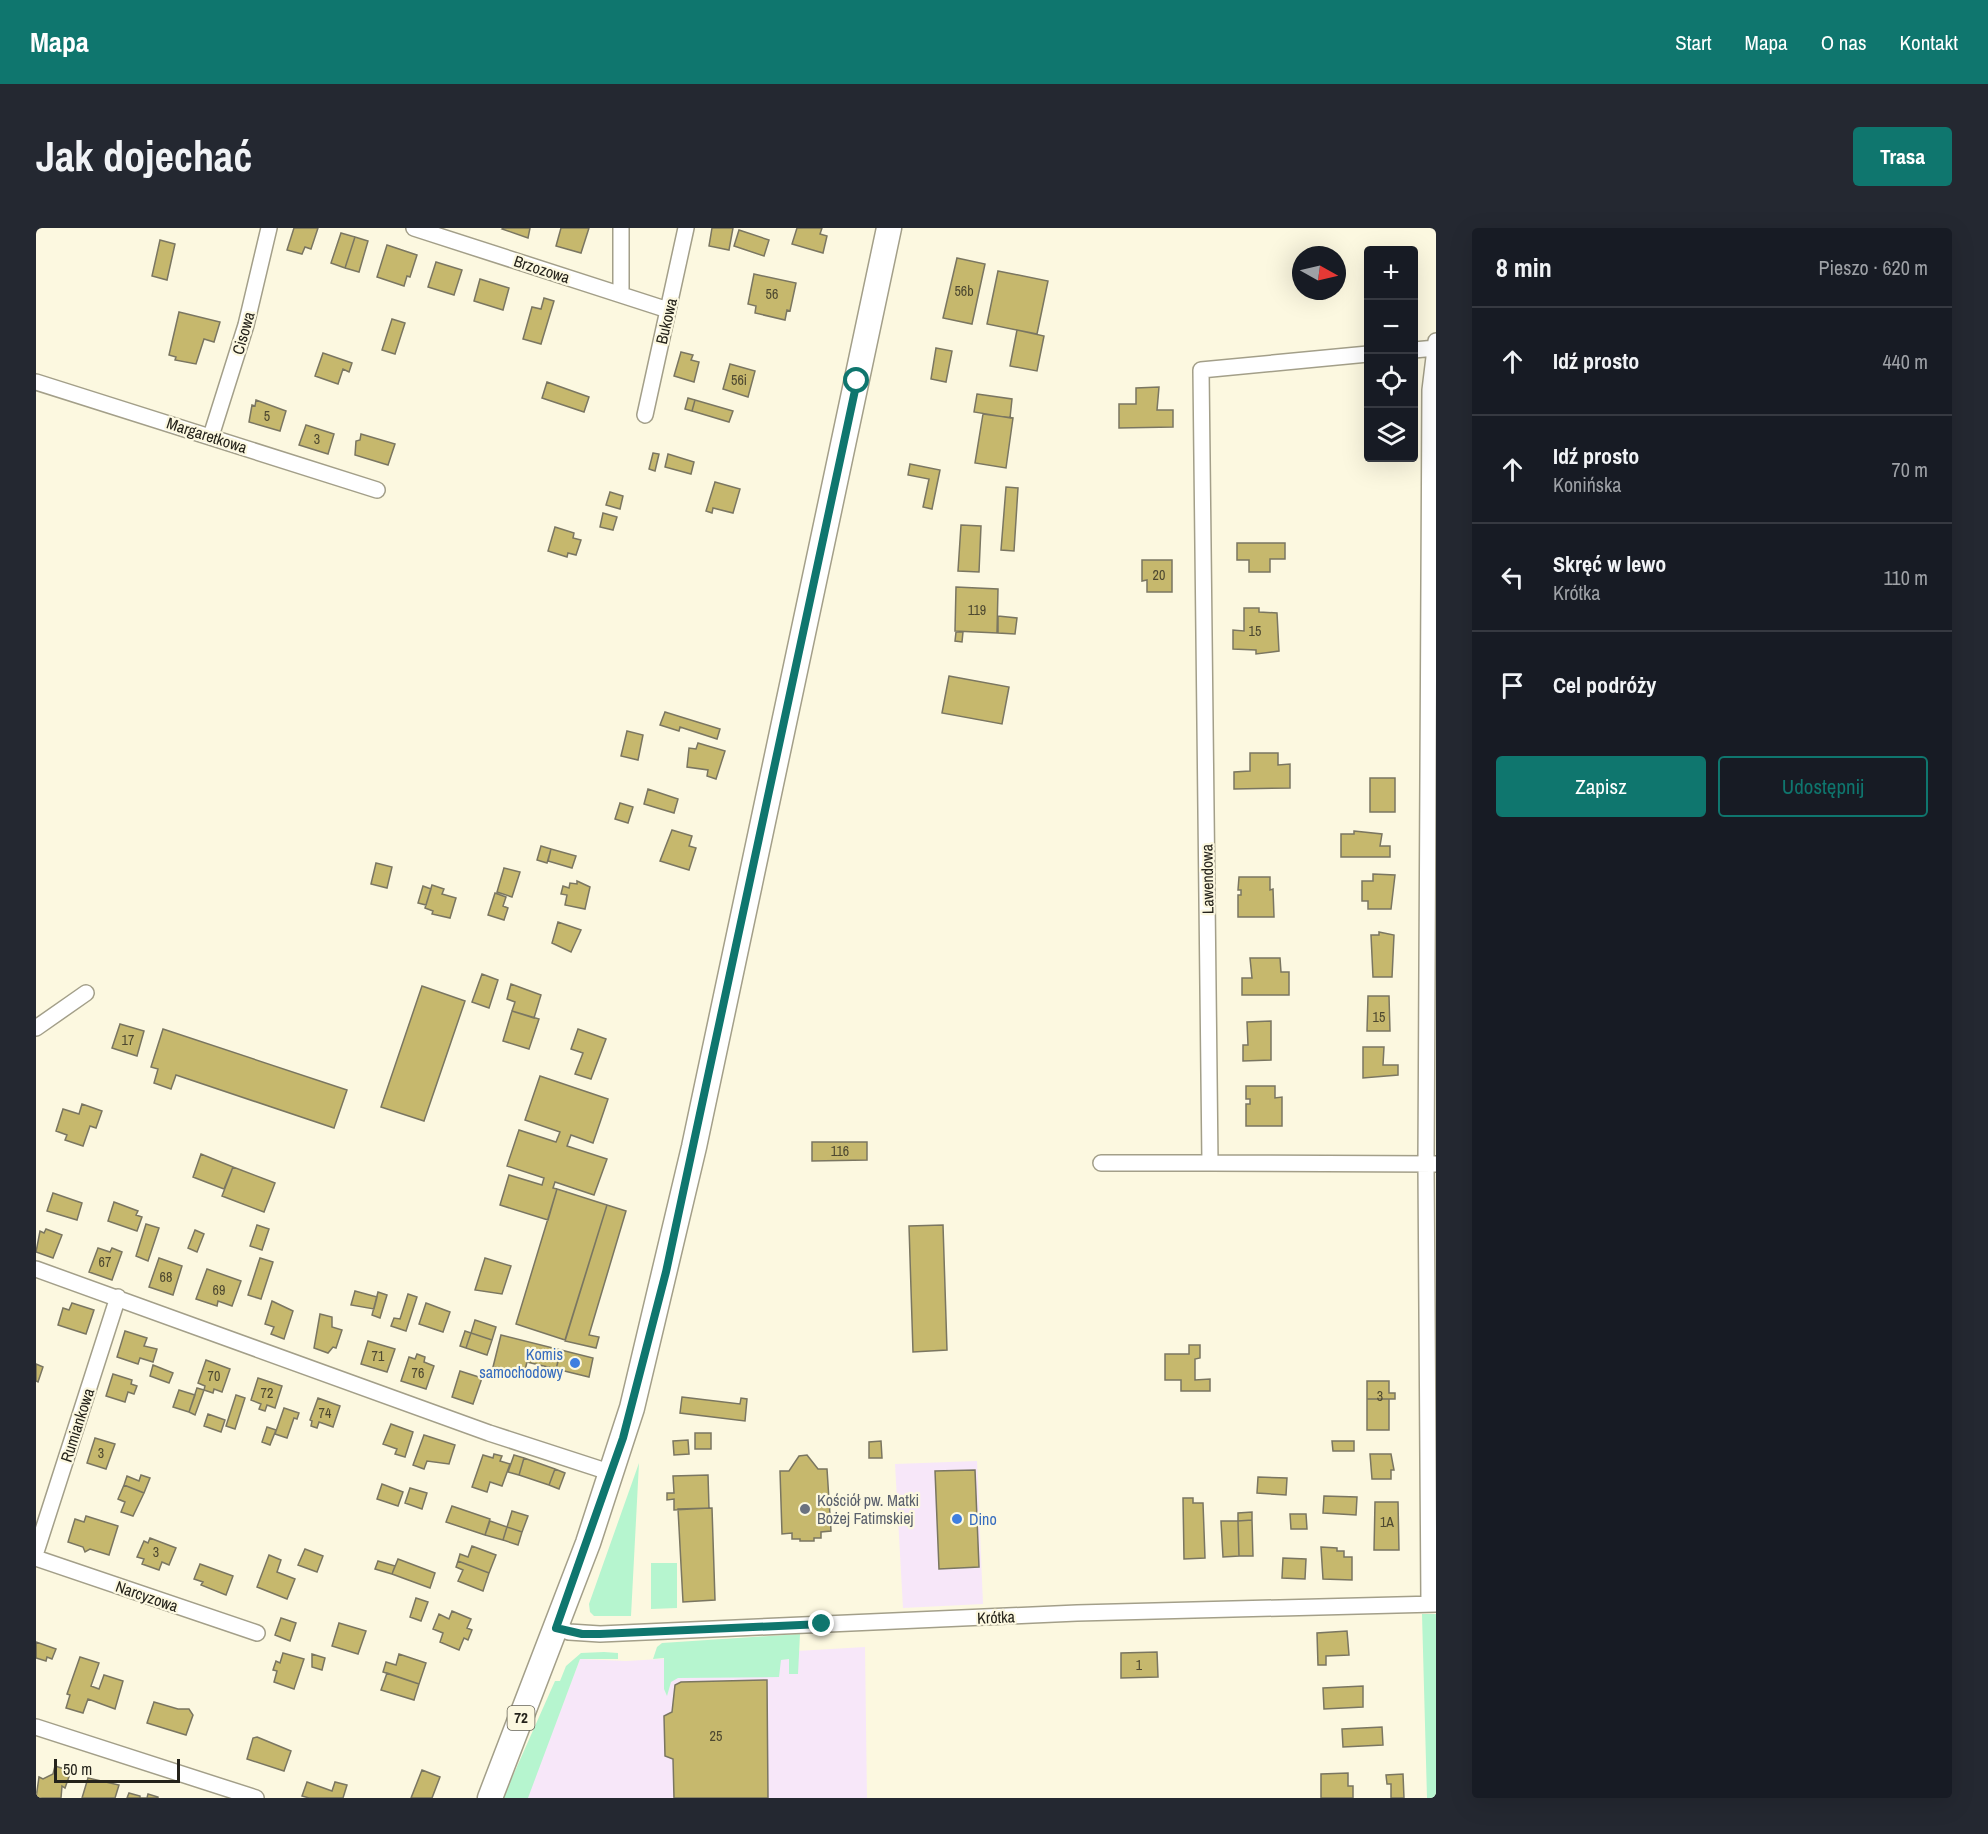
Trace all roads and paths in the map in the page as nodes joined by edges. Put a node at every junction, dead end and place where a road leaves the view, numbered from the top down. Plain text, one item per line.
1 (270, 228) edge
2 (414, 228) edge
3 (621, 228) edge
4 (686, 228) edge
5 (889, 228) edge
6 (621, 294) junction
7 (668, 310) junction
8 (1435, 346) edge
9 (1418, 349) edge
10 (1364, 354) edge
11 (36, 382) edge
12 (645, 415) dead end
13 (211, 436) junction
14 (376, 490) dead end
15 (86, 993) dead end
16 (36, 1028) edge
17 (1101, 1163) dead end
18 (1210, 1163) junction
19 (1431, 1164) edge
20 (36, 1269) edge
21 (118, 1297) junction
22 (612, 1473) junction
23 (36, 1552) edge
24 (36, 1558) edge
25 (1433, 1604) edge
26 (556, 1628) junction
27 (258, 1633) dead end
28 (36, 1727) edge
29 (256, 1798) edge
30 (490, 1798) edge

1 - 13 street, Cisowa
2 - 6 street, Brzozowa
3 - 6 street
4 - 7 street, Bukowa
5 - 22 main road, 72
6 - 7 street, Brzozowa
7 - 12 street, Bukowa
8 - 9 street
8 - 19 street
10 - 18 street, Lawendowa
11 - 13 street, Margaretkowa
13 - 14 street, Margaretkowa
15 - 16 street
17 - 18 street
18 - 19 street
19 - 25 street
20 - 21 street
21 - 22 street
21 - 23 street, Rumiankowa
22 - 26 main road, 72
24 - 27 street, Narcyzowa
25 - 26 street, Krótka
26 - 30 main road, 72
28 - 29 street

